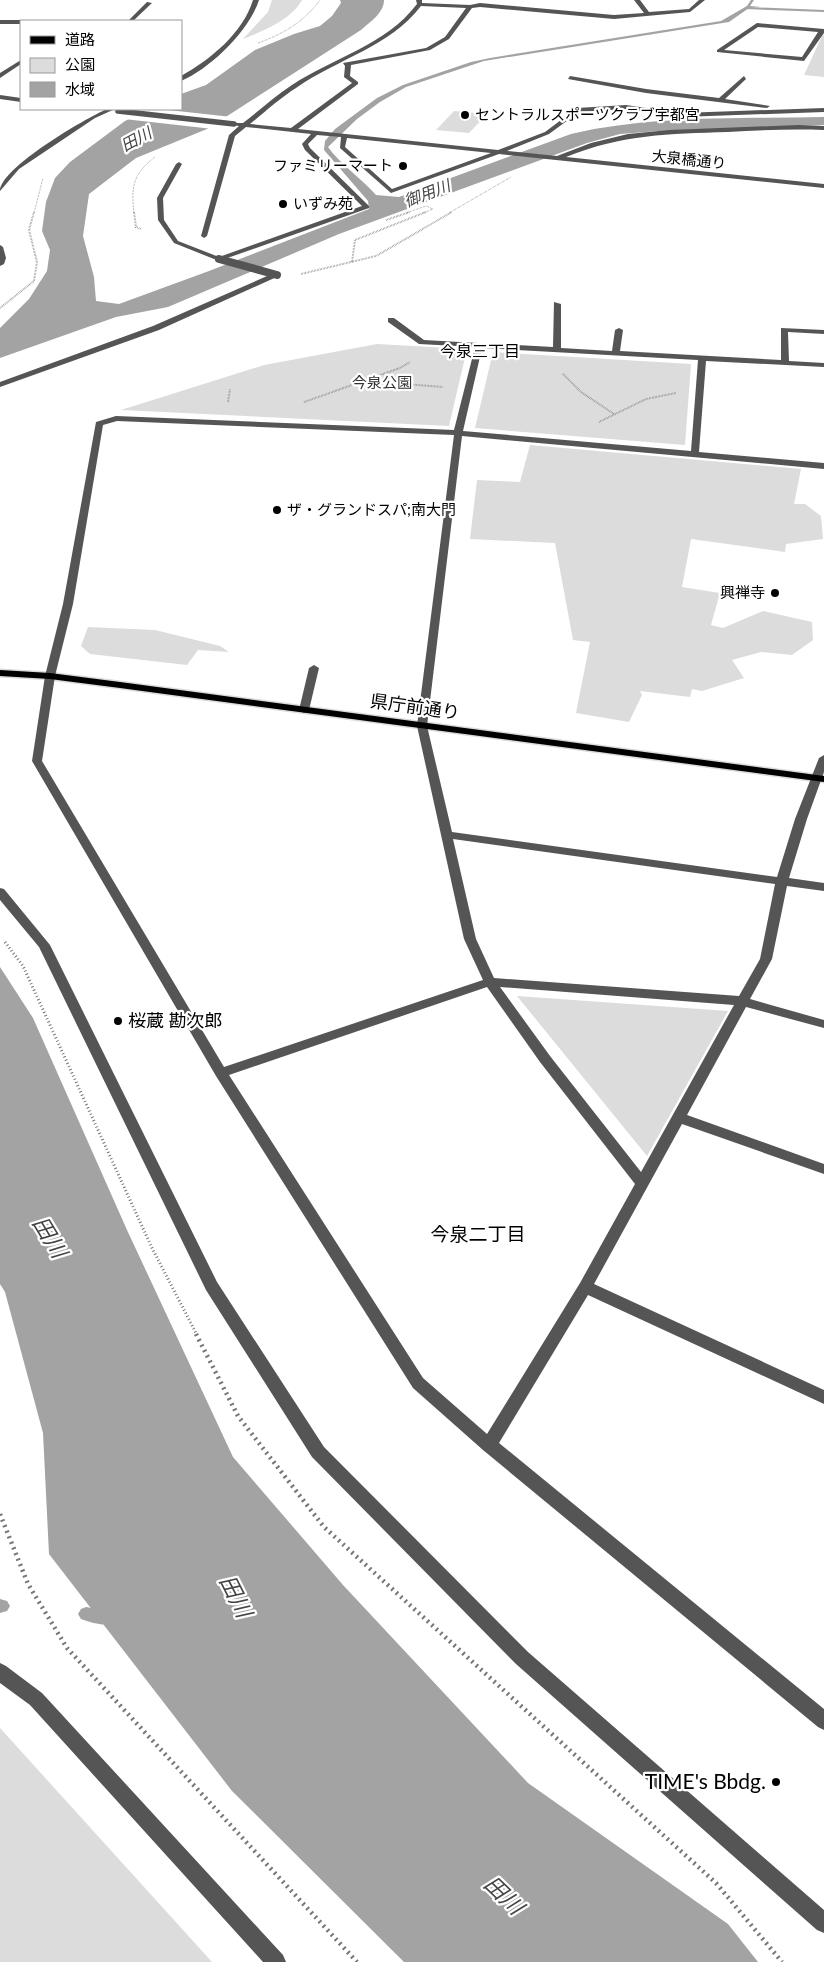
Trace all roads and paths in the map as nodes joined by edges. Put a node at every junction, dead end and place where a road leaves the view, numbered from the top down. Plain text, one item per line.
1 (256, 0) edge
2 (523, 0) edge
3 (637, 0) edge
4 (702, 0) edge
5 (149, 2) dead end
6 (420, 2) edge
7 (470, 7) junction
8 (525, 9) junction
9 (648, 14) junction
10 (131, 20) edge
11 (0, 22) edge
12 (20, 22) edge
13 (823, 31) edge
14 (20, 63) edge
15 (348, 63) junction
16 (336, 65) junction
17 (0, 76) edge
18 (182, 78) edge
19 (570, 78) dead end
20 (744, 78) dead end
21 (0, 97) edge
22 (20, 100) edge
23 (720, 100) junction
24 (113, 110) edge
25 (824, 110) edge
26 (805, 111) junction
27 (246, 124) junction
28 (824, 128) edge
29 (294, 129) junction
30 (316, 132) junction
31 (344, 135) junction
32 (499, 152) junction
33 (554, 158) junction
34 (179, 164) dead end
35 (48, 173) dead end
36 (510, 177) dead end
37 (824, 186) edge
38 (0, 189) edge
39 (204, 236) dead end
40 (0, 247) edge
41 (219, 259) junction
42 (0, 264) edge
43 (277, 276) junction
44 (557, 304) dead end
45 (0, 308) edge
46 (390, 320) dead end
47 (619, 330) dead end
48 (824, 332) edge
49 (426, 342) junction
50 (479, 345) junction
51 (557, 349) junction
52 (616, 353) junction
53 (702, 358) junction
54 (785, 363) junction
55 (824, 365) edge
56 (365, 380) junction
57 (0, 385) edge
58 (469, 388) junction
59 (700, 392) junction
60 (614, 414) junction
61 (260, 422) junction
62 (458, 433) junction
63 (577, 443) junction
64 (696, 453) junction
65 (824, 466) edge
66 (314, 668) dead end
67 (0, 673) edge
68 (50, 676) junction
69 (304, 710) junction
70 (422, 726) junction
71 (824, 758) edge
72 (820, 778) edge
73 (447, 835) junction
74 (782, 881) junction
75 (824, 887) edge
76 (0, 892) edge
77 (490, 982) junction
78 (742, 1001) junction
79 (824, 1024) edge
80 (221, 1073) junction
81 (679, 1118) junction
82 (824, 1169) edge
83 (641, 1182) junction
84 (585, 1287) junction
85 (824, 1397) edge
86 (489, 1444) junction
87 (0, 1514) edge
88 (0, 1672) edge
89 (824, 1721) edge
90 (824, 1923) edge
91 (276, 1962) edge
92 (356, 1962) edge

1 - 18 street
2 - 8 street
3 - 9 street
4 - 9 street
5 - 10 street
6 - 7 street
6 - 16 street
7 - 8 street
7 - 15 street
8 - 9 street
11 - 12 street
13 - 13 street
14 - 17 street
15 - 16 street
15 - 29 street
16 - 27 street
19 - 23 street
20 - 23 street
21 - 22 street
23 - 26 street
24 - 27 street, bridge
24 - 38 street
25 - 26 street
26 - 32 street
27 - 29 street
27 - 39 street
28 - 33 street
29 - 30 street
30 - 31 street
30 - 41 street
31 - 32 street
31 - 32 street
32 - 33 street, 大泉橋通り
33 - 37 street, 大泉橋通り
34 - 41 street
35 - 45 path
36 - 43 path
40 - 42 street
41 - 43 street, bridge
43 - 57 street
44 - 51 street
46 - 49 street
47 - 52 street
48 - 54 street
49 - 50 street
49 - 56 path
50 - 51 street
50 - 58 street
51 - 52 street
51 - 60 path
52 - 53 street
53 - 54 street
53 - 59 street
54 - 55 street
56 - 58 path
56 - 61 path
58 - 62 street
59 - 60 path
59 - 64 street
60 - 63 path
61 - 62 street
61 - 68 street
62 - 63 street
62 - 70 street
63 - 64 street
64 - 65 street
66 - 69 street
67 - 68 main road, 県庁前通り
68 - 69 main road, 県庁前通り
68 - 80 street
69 - 70 main road, 県庁前通り
70 - 72 main road, 県庁前通り
70 - 73 street
71 - 72 street
72 - 74 street
73 - 74 street
73 - 77 street
74 - 75 street
74 - 78 street
76 - 90 street
77 - 78 street
77 - 80 street
77 - 83 street
78 - 79 street
78 - 81 street
80 - 86 street
81 - 82 street
81 - 83 street
83 - 84 street
84 - 85 street
84 - 86 street
86 - 89 street
87 - 92 path
88 - 91 street

